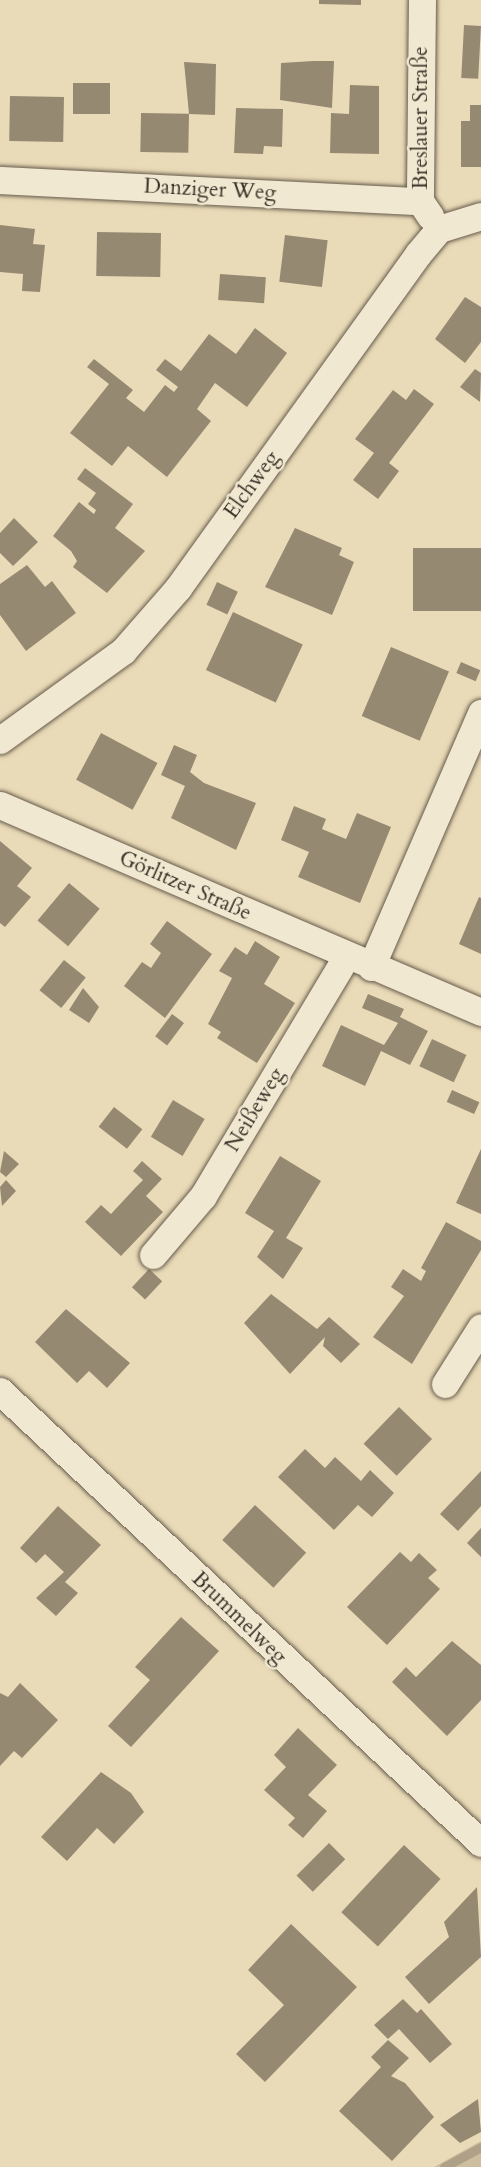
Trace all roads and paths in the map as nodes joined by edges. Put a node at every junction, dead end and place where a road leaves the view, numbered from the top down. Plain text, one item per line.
1 (422, 0) edge
2 (0, 180) edge
3 (420, 201) junction
4 (481, 216) edge
5 (439, 229) junction
6 (481, 713) edge
7 (0, 740) edge
8 (0, 805) edge
9 (346, 957) junction
10 (371, 967) junction
11 (481, 1012) edge
12 (153, 1255) dead end
13 (481, 1327) edge
14 (445, 1383) dead end
15 (0, 1391) edge
16 (481, 1843) edge

1 - 3 street, Breslauer Straße
2 - 3 street, Danziger Weg
3 - 5 street, Breslauer Straße
4 - 5 street
5 - 7 street, Elchweg
6 - 10 street
8 - 9 street, Görlitzer Straße
9 - 10 street, Görlitzer Straße
9 - 12 street, Neißeweg
10 - 11 street, Görlitzer Straße
13 - 14 street
15 - 16 street, Brummelweg

